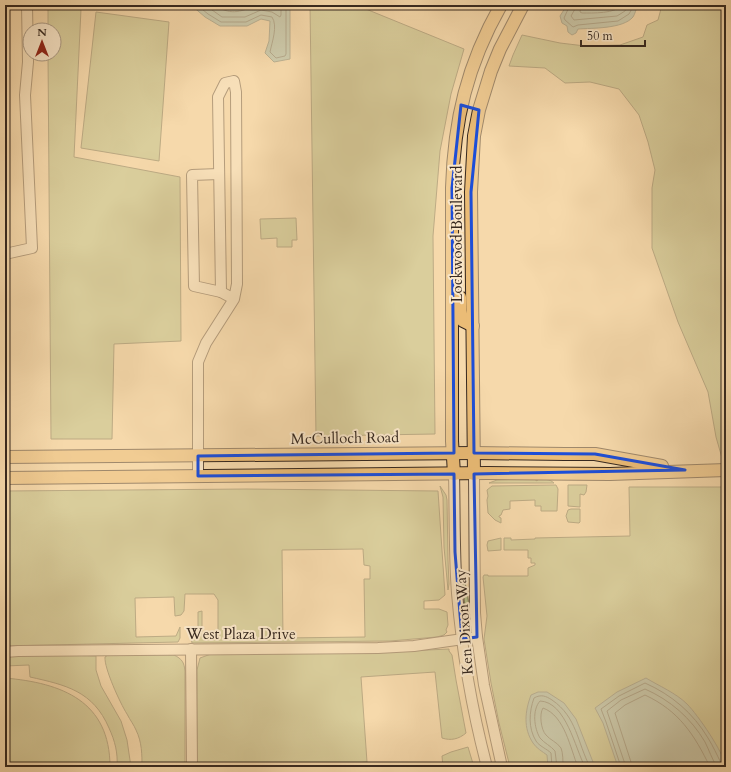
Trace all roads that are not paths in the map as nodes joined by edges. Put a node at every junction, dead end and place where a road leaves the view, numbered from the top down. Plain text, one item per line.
1 (27, 5) edge
2 (501, 5) edge
3 (523, 5) edge
4 (461, 105) junction
5 (479, 110) junction
6 (219, 174) junction
7 (452, 229) junction
8 (452, 253) junction
9 (5, 254) edge
10 (221, 292) junction
11 (234, 300) junction
12 (473, 303) junction
13 (473, 326) junction
14 (454, 453) junction
15 (474, 453) junction
16 (595, 454) junction
17 (198, 456) junction
18 (5, 457) edge
19 (685, 470) junction
20 (726, 470) edge
21 (454, 474) junction
22 (474, 474) junction
23 (610, 474) junction
24 (198, 476) junction
25 (5, 478) edge
26 (477, 637) junction
27 (462, 639) junction
28 (191, 649) junction
29 (5, 652) edge
30 (192, 767) edge
31 (487, 767) edge
32 (502, 767) edge

1 - 9 street
2 - 4 main road, Lockwood Boulevard
3 - 5 main road, Lockwood Boulevard
4 - 5 main road
4 - 7 main road, Lockwood Boulevard
5 - 12 main road, Lockwood Boulevard
6 - 10 street
6 - 10 street
6 - 11 street
7 - 8 main road, Lockwood Boulevard
7 - 12 main road
8 - 13 main road
8 - 14 main road, Lockwood Boulevard
10 - 11 street
11 - 17 street
12 - 13 main road, Lockwood Boulevard
13 - 15 main road, Lockwood Boulevard
14 - 15 main road, McCulloch Road
14 - 17 main road, McCulloch Road
14 - 21 main road, Lockwood Boulevard
15 - 16 main road, McCulloch Road
15 - 22 main road, Lockwood Boulevard
16 - 19 main road, McCulloch Road
16 - 23 main road
17 - 18 main road, McCulloch Road
17 - 24 street
19 - 20 main road, McCulloch Road
19 - 23 main road, McCulloch Road
21 - 22 main road, McCulloch Road
21 - 24 main road, McCulloch Road
21 - 27 street, Ken Dixon Way
22 - 23 main road, McCulloch Road
22 - 26 street, Ken Dixon Way
24 - 25 main road, McCulloch Road
26 - 27 street, West Plaza Drive
26 - 32 street, Ken Dixon Way
27 - 28 street, West Plaza Drive
27 - 31 street, Ken Dixon Way
28 - 29 street, West Plaza Drive
28 - 30 street

